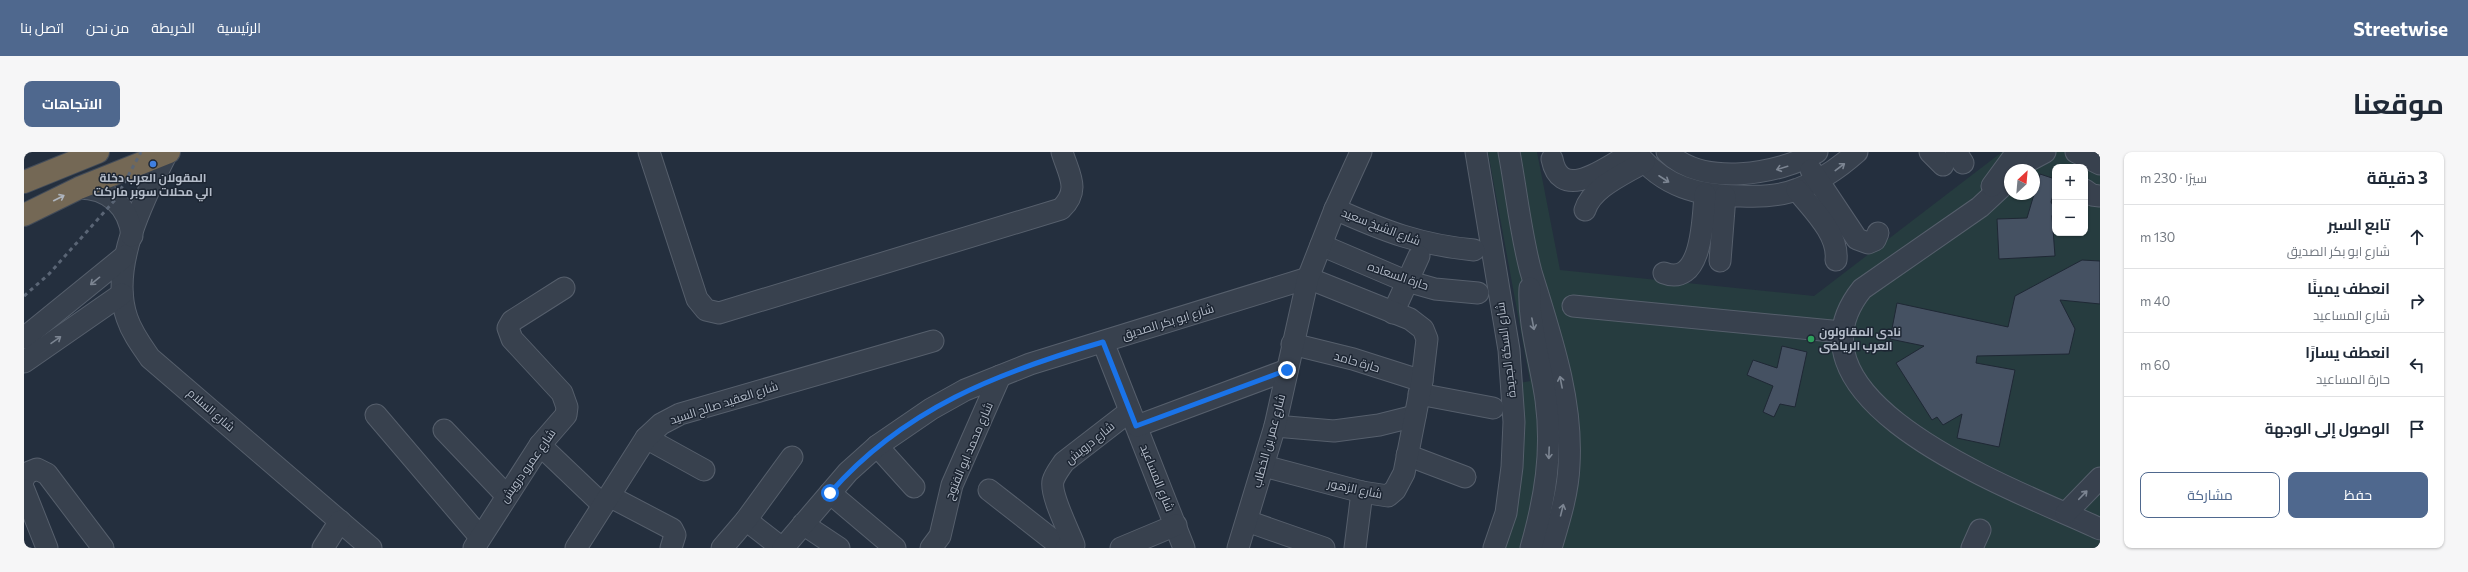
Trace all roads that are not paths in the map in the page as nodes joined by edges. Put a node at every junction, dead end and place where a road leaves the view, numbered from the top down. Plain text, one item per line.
1 (98, 152) edge
2 (168, 152) edge
3 (649, 152) edge
4 (1062, 152) edge
5 (1361, 152) edge
6 (1476, 152) edge
7 (1509, 152) edge
8 (1667, 152) edge
9 (1857, 152) edge
10 (2017, 152) edge
11 (2045, 152) edge
12 (1638, 155) edge
13 (1811, 155) edge
14 (1552, 159) dead end
15 (2025, 164) edge
16 (1818, 181) junction
17 (24, 182) edge
18 (2004, 185) edge
19 (79, 188) junction
20 (1798, 190) junction
21 (2088, 192) edge
22 (1715, 195) junction
23 (2100, 196) edge
24 (1335, 209) junction
25 (1585, 210) dead end
26 (1968, 214) junction
27 (24, 215) edge
28 (1878, 233) dead end
29 (132, 236) junction
30 (1321, 245) junction
31 (1474, 250) dead end
32 (125, 256) junction
33 (1419, 256) dead end
34 (1836, 260) dead end
35 (1720, 261) dead end
36 (1531, 272) junction
37 (1664, 273) dead end
38 (1308, 278) junction
39 (1409, 282) junction
40 (564, 288) dead end
41 (1478, 293) dead end
42 (122, 294) junction
43 (1574, 306) dead end
44 (1393, 313) junction
45 (1842, 332) junction
46 (24, 338) edge
47 (933, 341) dead end
48 (1103, 342) junction
49 (1292, 344) junction
50 (24, 362) edge
51 (1287, 370) junction
52 (1000, 376) junction
53 (1420, 388) junction
54 (1493, 408) dead end
55 (376, 416) dead end
56 (1415, 416) junction
57 (1133, 418) junction
58 (1275, 426) junction
59 (444, 430) dead end
60 (646, 438) junction
61 (540, 445) junction
62 (877, 446) junction
63 (1407, 455) junction
64 (792, 458) dead end
65 (1264, 466) junction
66 (704, 470) dead end
67 (1465, 476) dead end
68 (24, 478) edge
69 (2100, 478) edge
70 (914, 487) dead end
71 (24, 490) edge
72 (989, 490) dead end
73 (1362, 492) junction
74 (830, 493) junction
75 (506, 495) junction
76 (606, 500) junction
77 (2066, 513) junction
78 (746, 520) junction
79 (1247, 520) junction
80 (340, 521) junction
81 (803, 524) junction
82 (1176, 525) junction
83 (2100, 529) edge
84 (477, 543) edge
85 (1068, 547) edge
86 (47, 548) edge
87 (103, 548) edge
88 (323, 548) edge
89 (371, 548) edge
90 (576, 548) edge
91 (671, 548) edge
92 (722, 548) edge
93 (782, 548) edge
94 (839, 548) edge
95 (895, 548) edge
96 (931, 548) edge
97 (1120, 548) edge
98 (1184, 548) edge
99 (1238, 548) edge
100 (1324, 548) edge
101 (1355, 548) edge
102 (1494, 548) edge
103 (1531, 548) edge
104 (1552, 548) edge

1 - 17 highway
2 - 19 highway
2 - 29 street, شارع السلام
3 - 4 street
5 - 24 street, شارع عمر بن الخطاب
6 - 102 street, شارع السكة الجديدة
7 - 36 street
13 -> 8 street
16 -> 9 street
10 - 26 street
11 - 15 street
12 - 14 street
12 -> 22 street
12 - 25 street
13 - 16 street
16 - 20 street
16 - 28 street
18 - 26 street
27 -> 19 highway
19 - 29 street
20 - 22 street
20 - 34 street
21 - 23 street
22 - 35 street
22 - 37 street
24 - 30 street, شارع عمر بن الخطاب
24 - 31 street, شارع الشيخ سعيد
26 - 45 street
29 - 32 street, شارع السلام
30 - 38 street, شارع عمر بن الخطاب
30 - 39 street, حارة السعاده
32 - 42 street, شارع السلام
32 -> 46 street
33 - 39 street
36 -> 103 street
104 -> 36 street
38 - 44 street, شارع الزهور
38 - 48 street, شارع ابو بكر الصديق
38 - 49 street, شارع عمر بن الخطاب
39 - 41 street, حارة السعاده
39 - 44 street
40 - 61 street, شارع عمرو درويش
50 -> 42 street
42 - 80 street, شارع السلام
43 - 45 street
44 - 53 street, شارع الزهور
45 - 77 street
47 - 60 street, شارع العقيد صالح السيد
48 - 52 street, شارع ابو بكر الصديق
48 - 57 street, شارع المساعيد
49 - 51 street, شارع عمر بن الخطاب
49 - 53 street, حارة حامد
51 - 57 street, شارع درويش
51 - 58 street, شارع عمر بن الخطاب
52 - 62 street, شارع ابو بكر الصديق
52 - 96 street, شارع محمد ابو الفتوح
53 - 54 street, حارة حامد
53 - 56 street, شارع الزهور
55 - 84 street
56 - 58 street
56 - 63 street, شارع الزهور
57 - 82 street, شارع المساعيد
57 - 85 street, شارع درويش
58 - 65 street, شارع عمر بن الخطاب
59 - 75 street
60 - 66 street
60 - 76 street, شارع العقيد صالح السيد
61 - 75 street, شارع عمرو درويش
61 - 76 street
62 - 70 street
62 - 74 street, شارع ابو بكر الصديق
63 - 67 street
63 - 73 street, شارع الزهور
64 - 78 street
65 - 73 street, شارع الزهور
65 - 79 street, شارع عمر بن الخطاب
68 - 87 street
77 -> 69 street
71 - 86 street
72 - 85 street
73 - 101 street
74 - 81 street, شارع ابو بكر الصديق
74 - 95 street
75 - 84 street, شارع عمرو درويش
76 - 90 street, شارع العقيد صالح السيد
76 - 91 street
77 - 83 street
78 - 92 street
78 - 93 street
79 - 99 street, شارع عمر بن الخطاب
79 - 100 street
80 - 88 street
80 - 89 street, شارع السلام
81 - 93 street, شارع ابو بكر الصديق
81 - 94 street
82 - 97 street
82 - 98 street, شارع المساعيد

